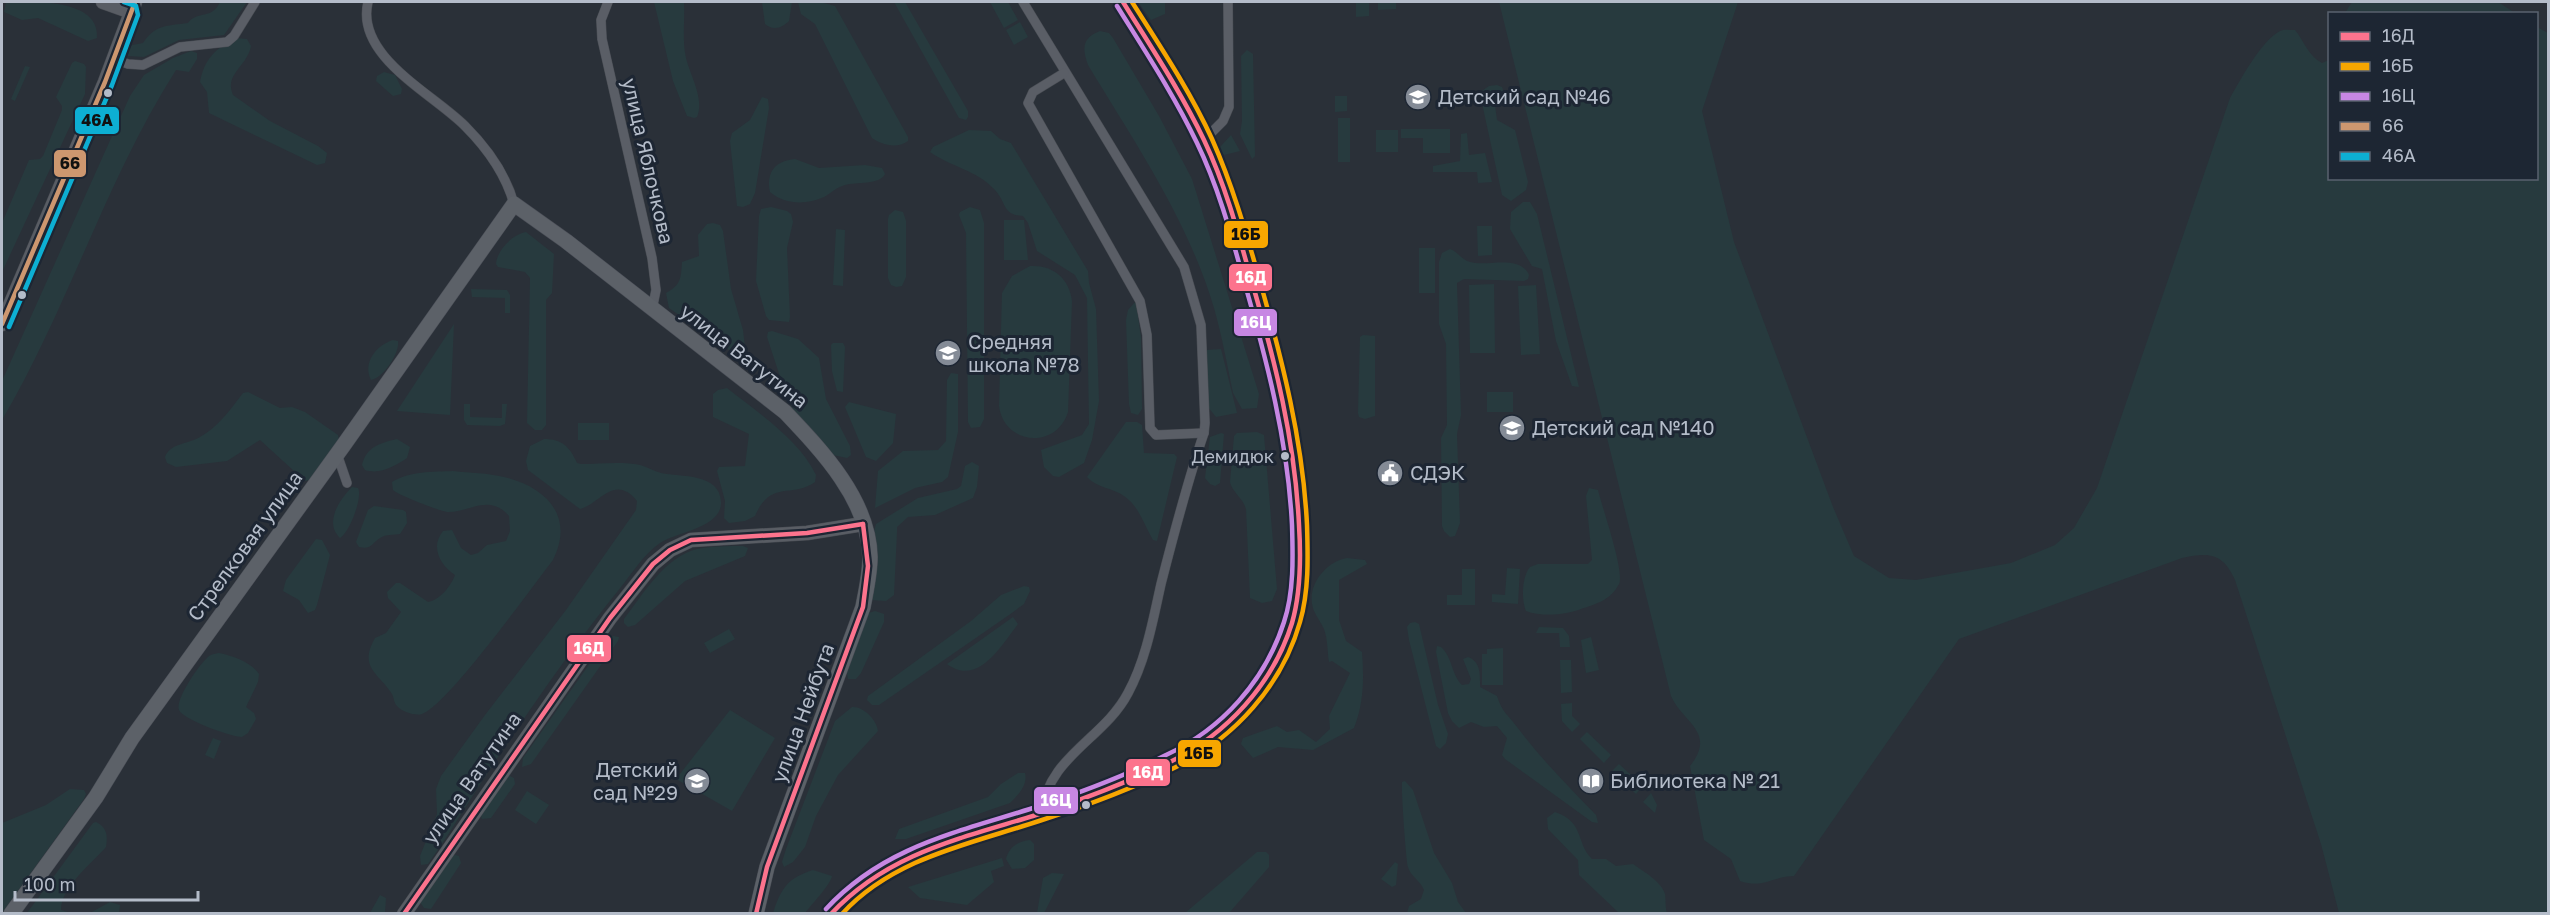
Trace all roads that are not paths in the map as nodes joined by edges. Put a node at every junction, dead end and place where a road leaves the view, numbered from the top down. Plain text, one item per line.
1 (104, 2) edge
2 (255, 2) edge
3 (368, 2) edge
4 (608, 2) edge
5 (1023, 2) edge
6 (1124, 2) edge
7 (1228, 2) edge
8 (133, 7) edge
9 (114, 59) junction
10 (1064, 73) junction
11 (1204, 140) junction
12 (514, 204) junction
13 (652, 310) junction
14 (2, 324) edge
15 (1204, 434) junction
16 (337, 454) junction
17 (348, 483) dead end
18 (863, 524) junction
19 (1042, 813) junction
20 (11, 914) edge
21 (404, 914) edge
22 (756, 914) edge
23 (831, 914) edge

1 - 8 street
2 - 9 street
3 - 12 street
4 - 13 street, улица Яблочкова
5 - 10 street
6 - 11 main road
7 - 11 street
8 - 9 street
9 - 14 street
10 - 15 street
10 - 15 street
11 - 19 main road
12 - 13 main road, улица Ватутина
12 - 16 main road, Стрелковая улица
13 - 18 main road, улица Ватутина
15 - 19 street
16 - 17 street
16 - 20 main road, Стрелковая улица
18 - 21 street, улица Ватутина
18 - 22 main road, улица Нейбута
19 - 23 main road

